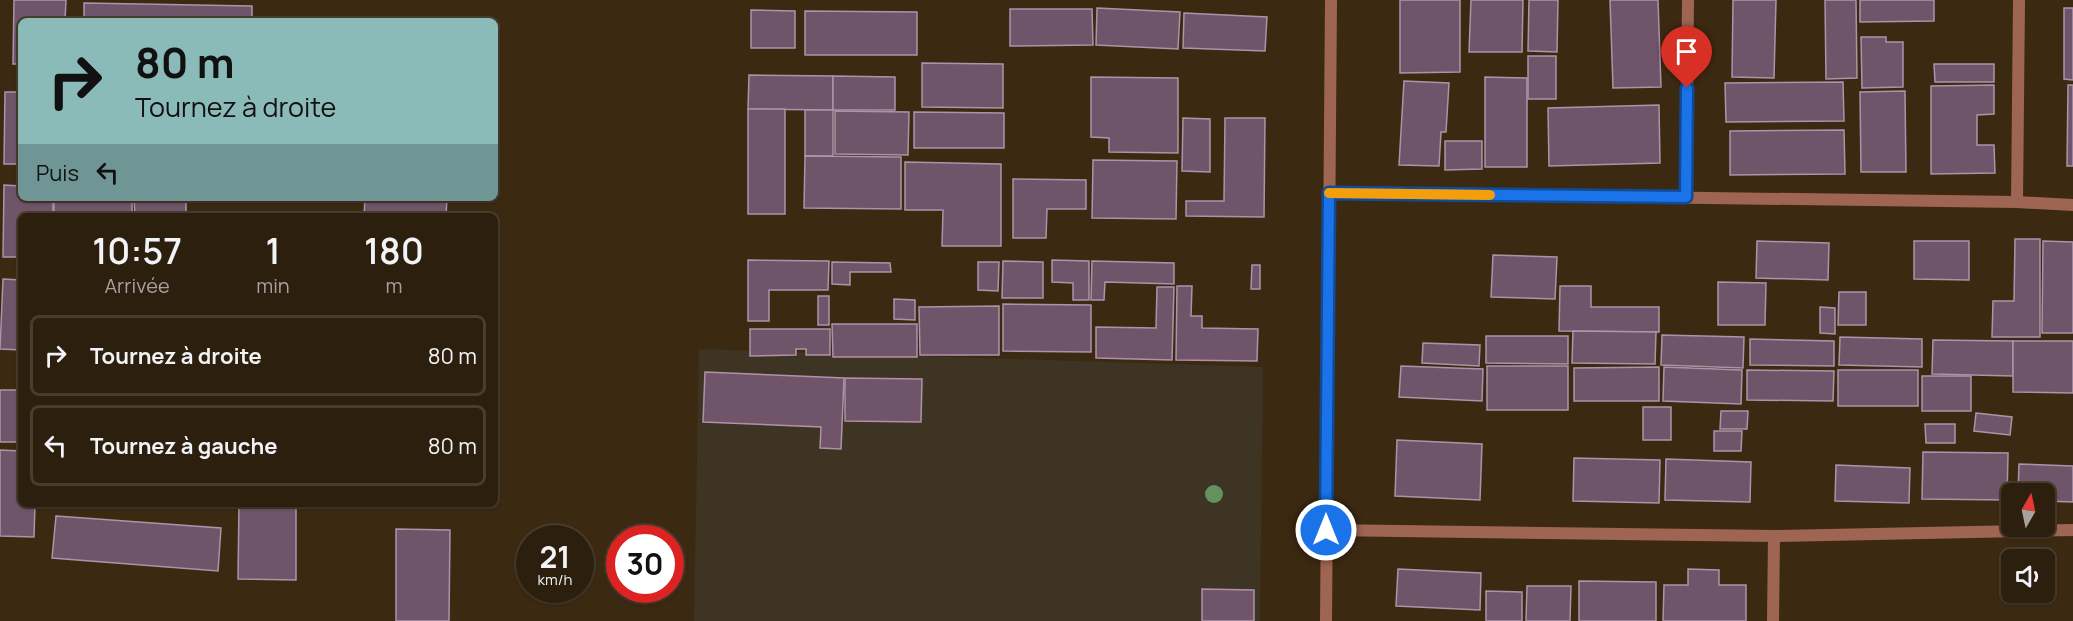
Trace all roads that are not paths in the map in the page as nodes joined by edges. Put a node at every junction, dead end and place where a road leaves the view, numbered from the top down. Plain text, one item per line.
1 (1331, 0) edge
2 (1688, 0) edge
3 (2019, 0) edge
4 (1329, 193) junction
5 (1686, 197) junction
6 (2017, 202) junction
7 (2073, 205) edge
8 (1326, 530) junction
9 (2073, 530) edge
10 (1774, 536) junction
11 (1326, 621) edge
12 (1773, 621) edge

1 - 4 street
2 - 5 street
3 - 6 street
4 - 5 street
4 - 8 street
5 - 6 street
6 - 7 street
8 - 10 street
8 - 11 street
9 - 10 street
10 - 12 street

